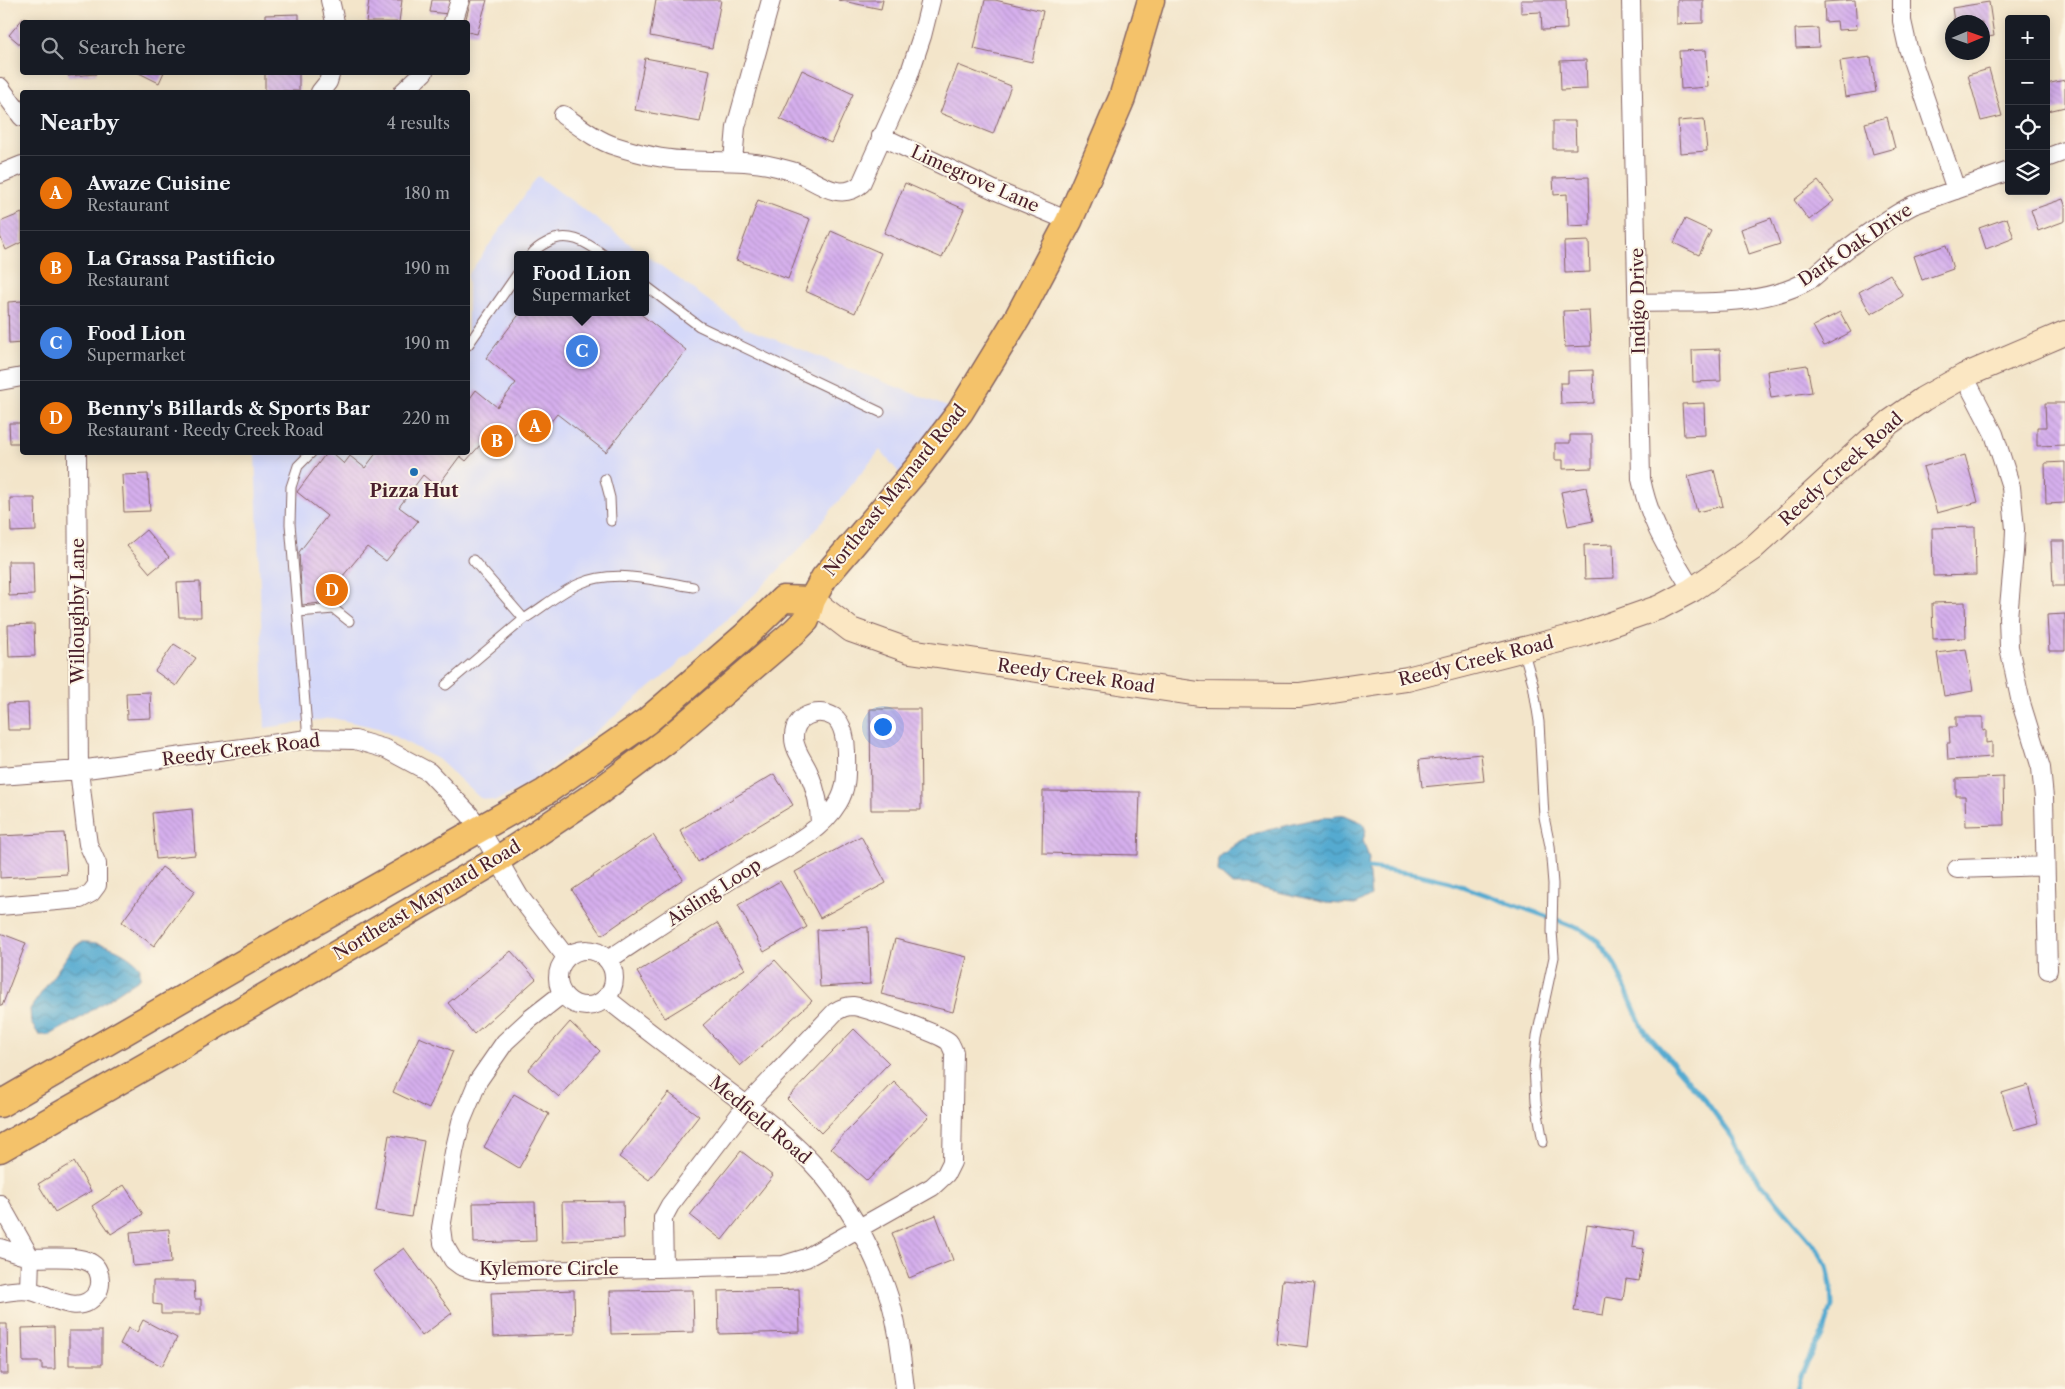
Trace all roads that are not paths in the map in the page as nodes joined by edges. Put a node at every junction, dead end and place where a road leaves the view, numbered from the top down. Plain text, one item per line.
1 (330, 0) edge
2 (460, 0) edge
3 (771, 0) edge
4 (931, 0) edge
5 (1151, 0) edge
6 (1631, 0) edge
7 (1902, 0) edge
8 (335, 20) edge
9 (454, 20) edge
10 (329, 75) edge
11 (421, 75) edge
12 (0, 87) edge
13 (321, 90) edge
14 (405, 90) edge
15 (20, 114) edge
16 (563, 115) dead end
17 (881, 136) junction
18 (2065, 152) edge
19 (2050, 157) edge
20 (733, 161) junction
21 (20, 166) edge
22 (2005, 172) edge
23 (0, 174) edge
24 (1956, 190) junction
25 (1069, 221) junction
26 (533, 251) edge
27 (598, 251) edge
28 (514, 279) edge
29 (649, 288) edge
30 (1638, 303) junction
31 (2065, 333) edge
32 (470, 342) edge
33 (1964, 376) junction
34 (20, 377) edge
35 (0, 381) edge
36 (880, 412) dead end
37 (78, 455) edge
38 (309, 455) edge
39 (605, 479) dead end
40 (611, 521) dead end
41 (473, 560) dead end
42 (693, 587) dead end
43 (1692, 590) junction
44 (812, 600) junction
45 (298, 612) junction
46 (524, 619) junction
47 (349, 621) dead end
48 (1523, 649) junction
49 (446, 685) dead end
50 (308, 739) junction
51 (79, 770) junction
52 (0, 776) edge
53 (820, 824) junction
54 (480, 829) junction
55 (497, 860) junction
56 (2045, 866) junction
57 (1957, 869) dead end
58 (0, 906) edge
59 (566, 957) junction
60 (608, 960) junction
61 (2048, 970) dead end
62 (562, 994) junction
63 (606, 998) junction
64 (0, 1104) edge
65 (747, 1105) junction
66 (1543, 1142) dead end
67 (0, 1149) edge
68 (0, 1204) edge
69 (859, 1228) junction
70 (0, 1248) edge
71 (30, 1257) junction
72 (664, 1268) junction
73 (29, 1291) junction
74 (0, 1293) edge
75 (905, 1389) edge

1 - 8 street
2 - 9 street
3 - 20 street
4 - 17 street
5 - 25 main road, Northeast Maynard Road
6 - 30 street, Indigo Drive
7 - 24 street
10 - 13 street
11 - 14 street
12 - 15 street
16 - 20 street
17 - 20 street
17 - 25 street, Limegrove Lane
18 - 19 street
21 - 23 street
22 - 24 street, Dark Oak Drive
24 - 30 street, Dark Oak Drive
25 - 44 main road, Northeast Maynard Road
26 - 27 lane
28 - 32 lane
29 - 36 lane
30 - 43 street, Indigo Drive
31 - 33 street, Reedy Creek Road
33 - 43 street, Reedy Creek Road
33 - 56 street
34 - 35 street
37 - 51 street, Willoughby Lane
38 - 45 lane
39 - 40 lane
41 - 46 lane
42 - 46 lane
43 - 48 street, Reedy Creek Road
44 - 48 street, Reedy Creek Road
44 - 54 main road, Northeast Maynard Road
44 - 55 main road, Northeast Maynard Road
45 - 47 lane
45 - 50 lane
46 - 49 lane
48 - 66 lane
50 - 51 street, Reedy Creek Road
50 - 54 street, Reedy Creek Road
51 - 52 street, Reedy Creek Road
51 - 58 street, Willoughby Lane
53 - 53 street, Aisling Loop
53 - 60 street, Aisling Loop
54 - 55 street
54 - 64 main road, Northeast Maynard Road
55 - 59 street
55 - 67 main road, Northeast Maynard Road
56 - 57 street
56 - 61 street
59 - 60 street
59 - 62 street
60 - 63 street
62 - 63 street
62 - 72 street, Kylemore Circle
63 - 65 street, Medfield Road
65 - 69 street, Medfield Road
65 - 69 street, Kylemore Circle
65 - 72 street
68 - 71 street
69 - 72 street, Kylemore Circle
69 - 75 street, Medfield Road
70 - 71 street
71 - 73 street
71 - 73 street
73 - 74 street

